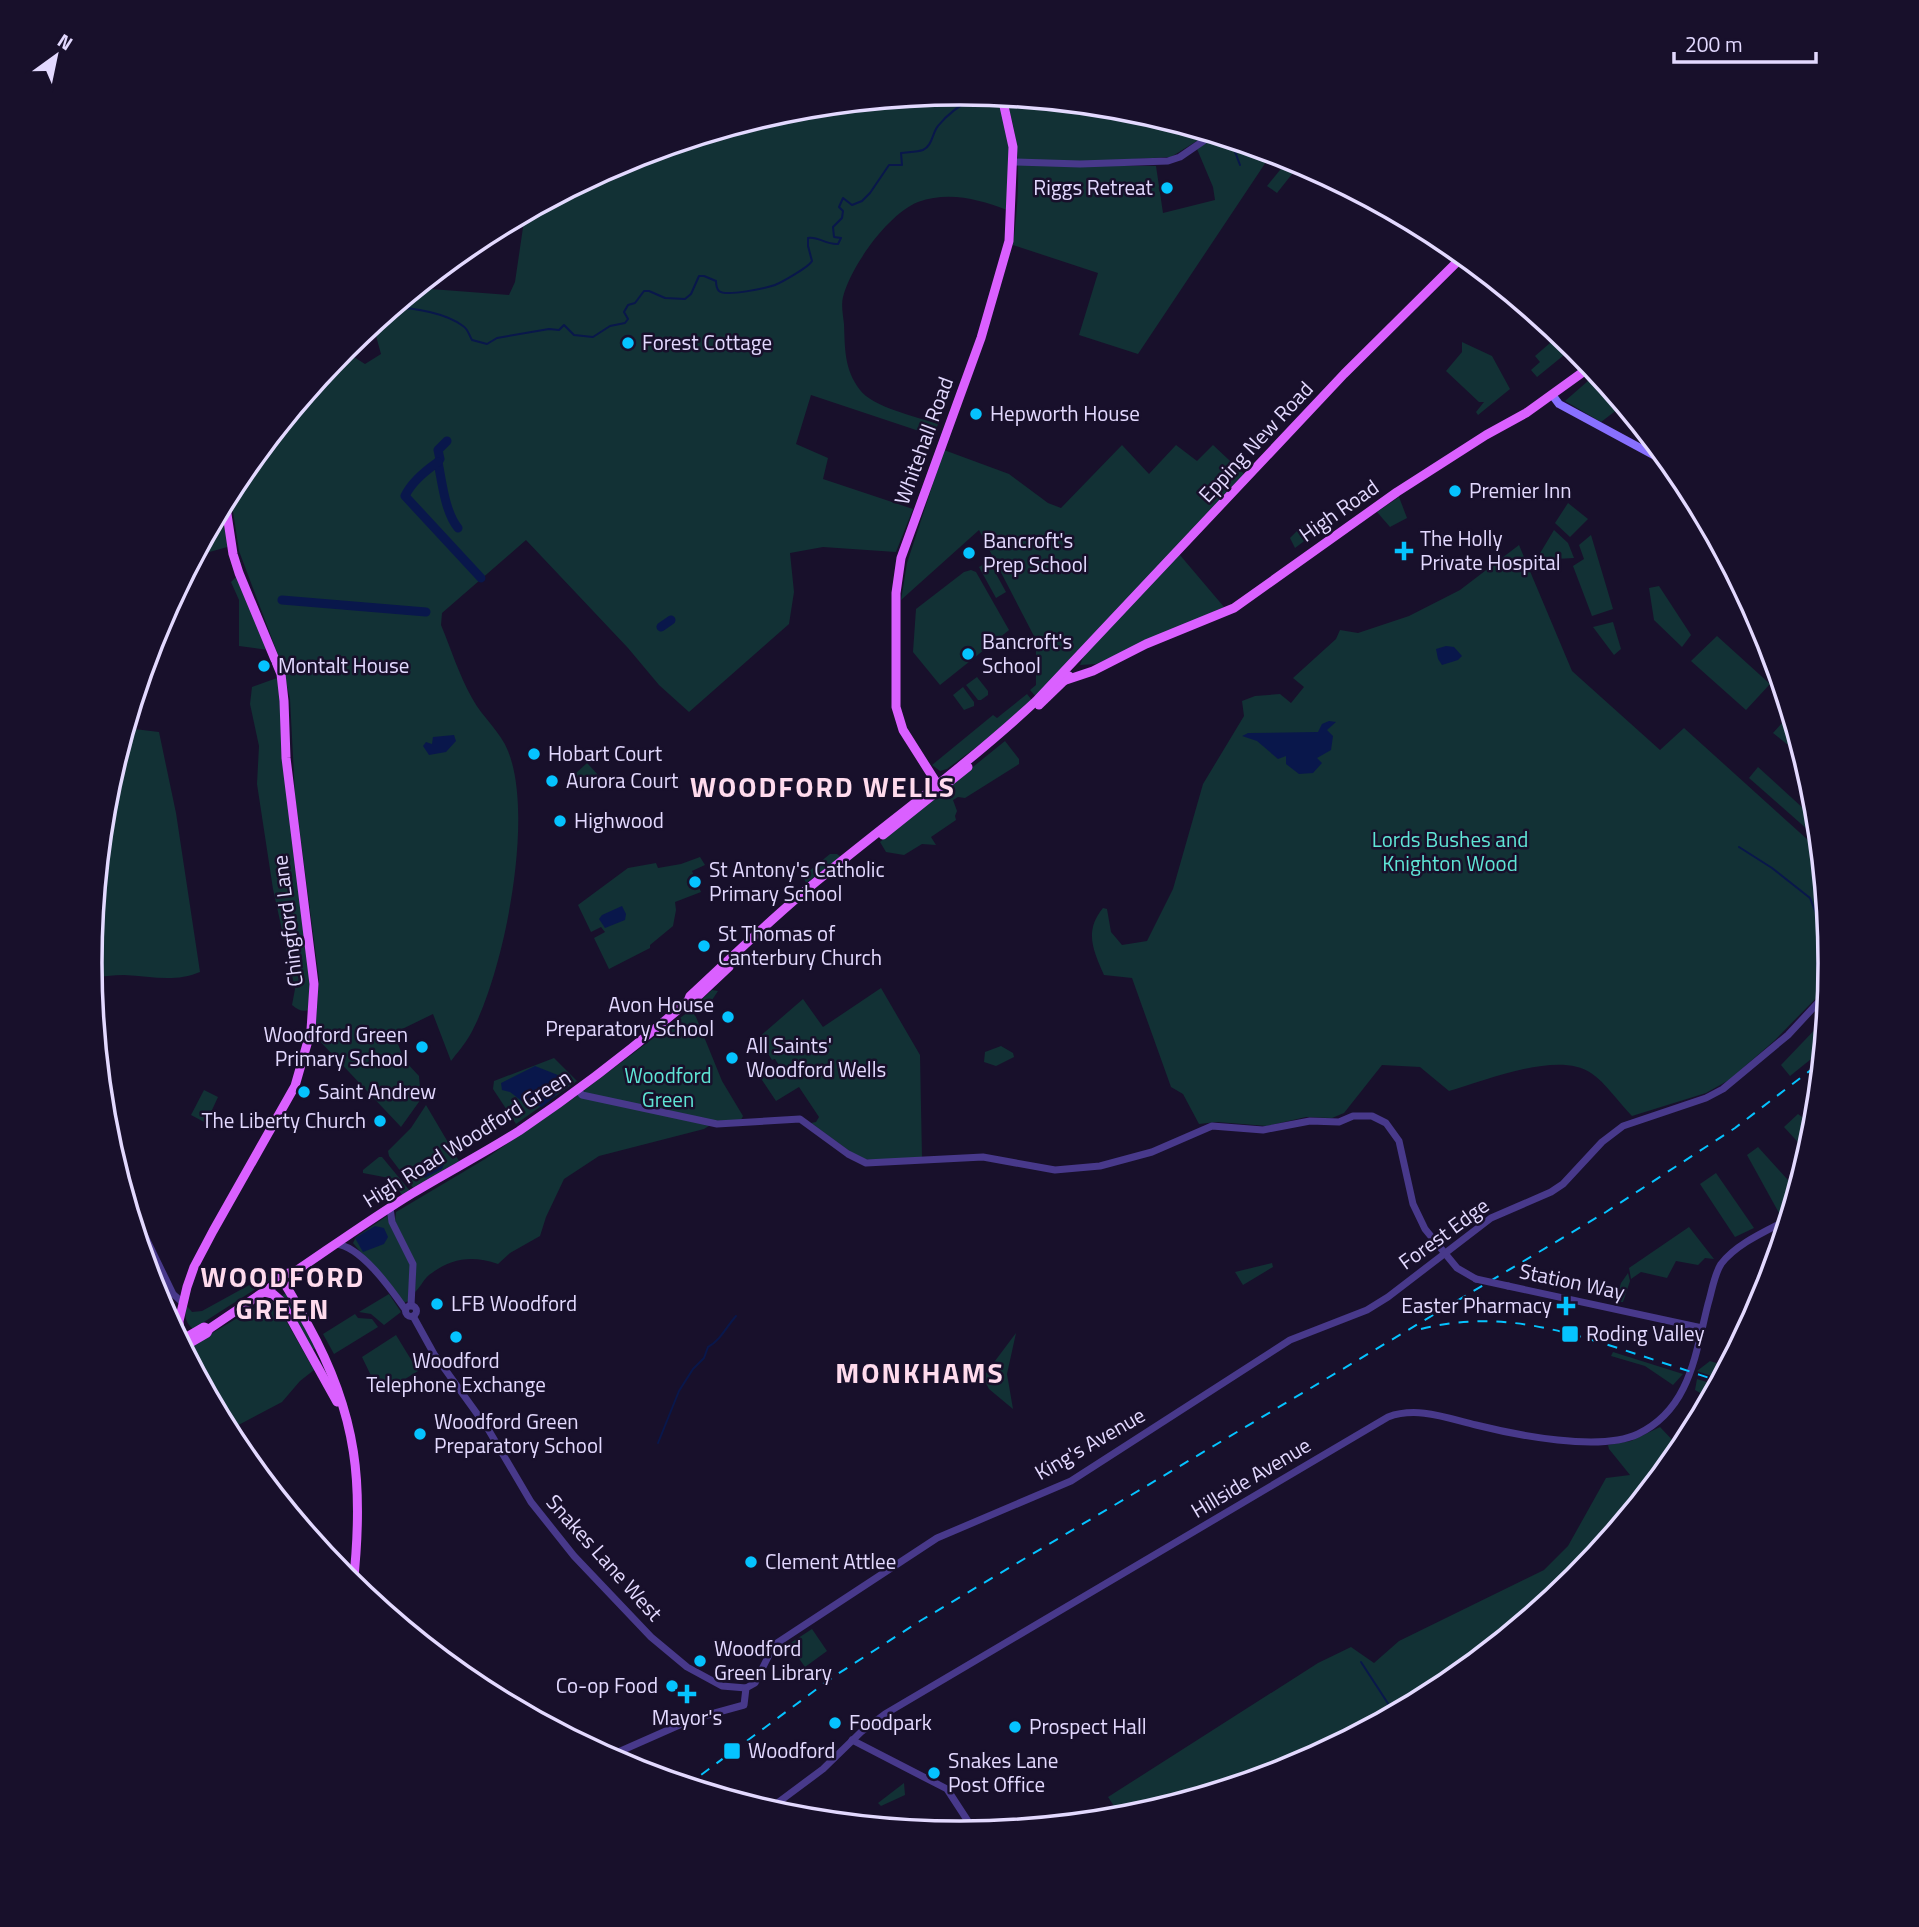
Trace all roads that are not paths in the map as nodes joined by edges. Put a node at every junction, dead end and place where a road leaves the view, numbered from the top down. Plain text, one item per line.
1 (1004, 107) edge
2 (1203, 141) edge
3 (1013, 162) junction
4 (1455, 264) edge
5 (1582, 374) edge
6 (1553, 396) junction
7 (1648, 452) edge
8 (227, 516) edge
9 (1067, 674) junction
10 (939, 787) junction
11 (1817, 1004) edge
12 (578, 1090) junction
13 (390, 1208) junction
14 (1776, 1227) edge
15 (335, 1244) junction
16 (150, 1248) edge
17 (1444, 1253) junction
18 (279, 1284) junction
19 (264, 1292) junction
20 (1388, 1297) joint
21 (182, 1302) junction
22 (408, 1308) junction
23 (180, 1320) edge
24 (1702, 1328) junction
25 (189, 1340) edge
26 (347, 1426) junction
27 (355, 1572) edge
28 (746, 1688) junction
29 (852, 1740) junction
30 (620, 1751) edge
31 (779, 1802) edge
32 (968, 1822) edge

1 - 3 main road, Whitehall Road
2 - 3 street
3 - 10 main road, Whitehall Road
4 - 9 main road, Epping New Road
5 - 6 main road, High Road
6 - 7 main road
6 - 9 main road, High Road
8 - 21 main road, Chingford Lane
9 - 10 main road, High Road Woodford Green
10 - 12 main road, High Road Woodford Green
11 - 17 street, Forest Edge
12 - 13 main road, High Road Woodford Green
12 - 17 street, Station Way
13 - 15 main road, High Road Woodford Green
13 - 22 street
14 - 24 street, Hillside Avenue
15 - 18 main road, High Road Woodford Green
15 - 22 street
16 - 21 street
17 - 20 street, Forest Edge
17 - 24 street, Station Way, bridge
18 - 19 main road, High Road Woodford Green
18 - 26 main road
19 - 25 main road, High Road Woodford Green
19 - 26 main road
20 - 28 street, King's Avenue
21 - 23 main road, Chingford Lane
22 - 28 street, Snakes Lane West
24 - 29 street, Hillside Avenue
26 - 27 main road
28 - 30 street
29 - 31 street, Hillside Avenue
29 - 32 street

